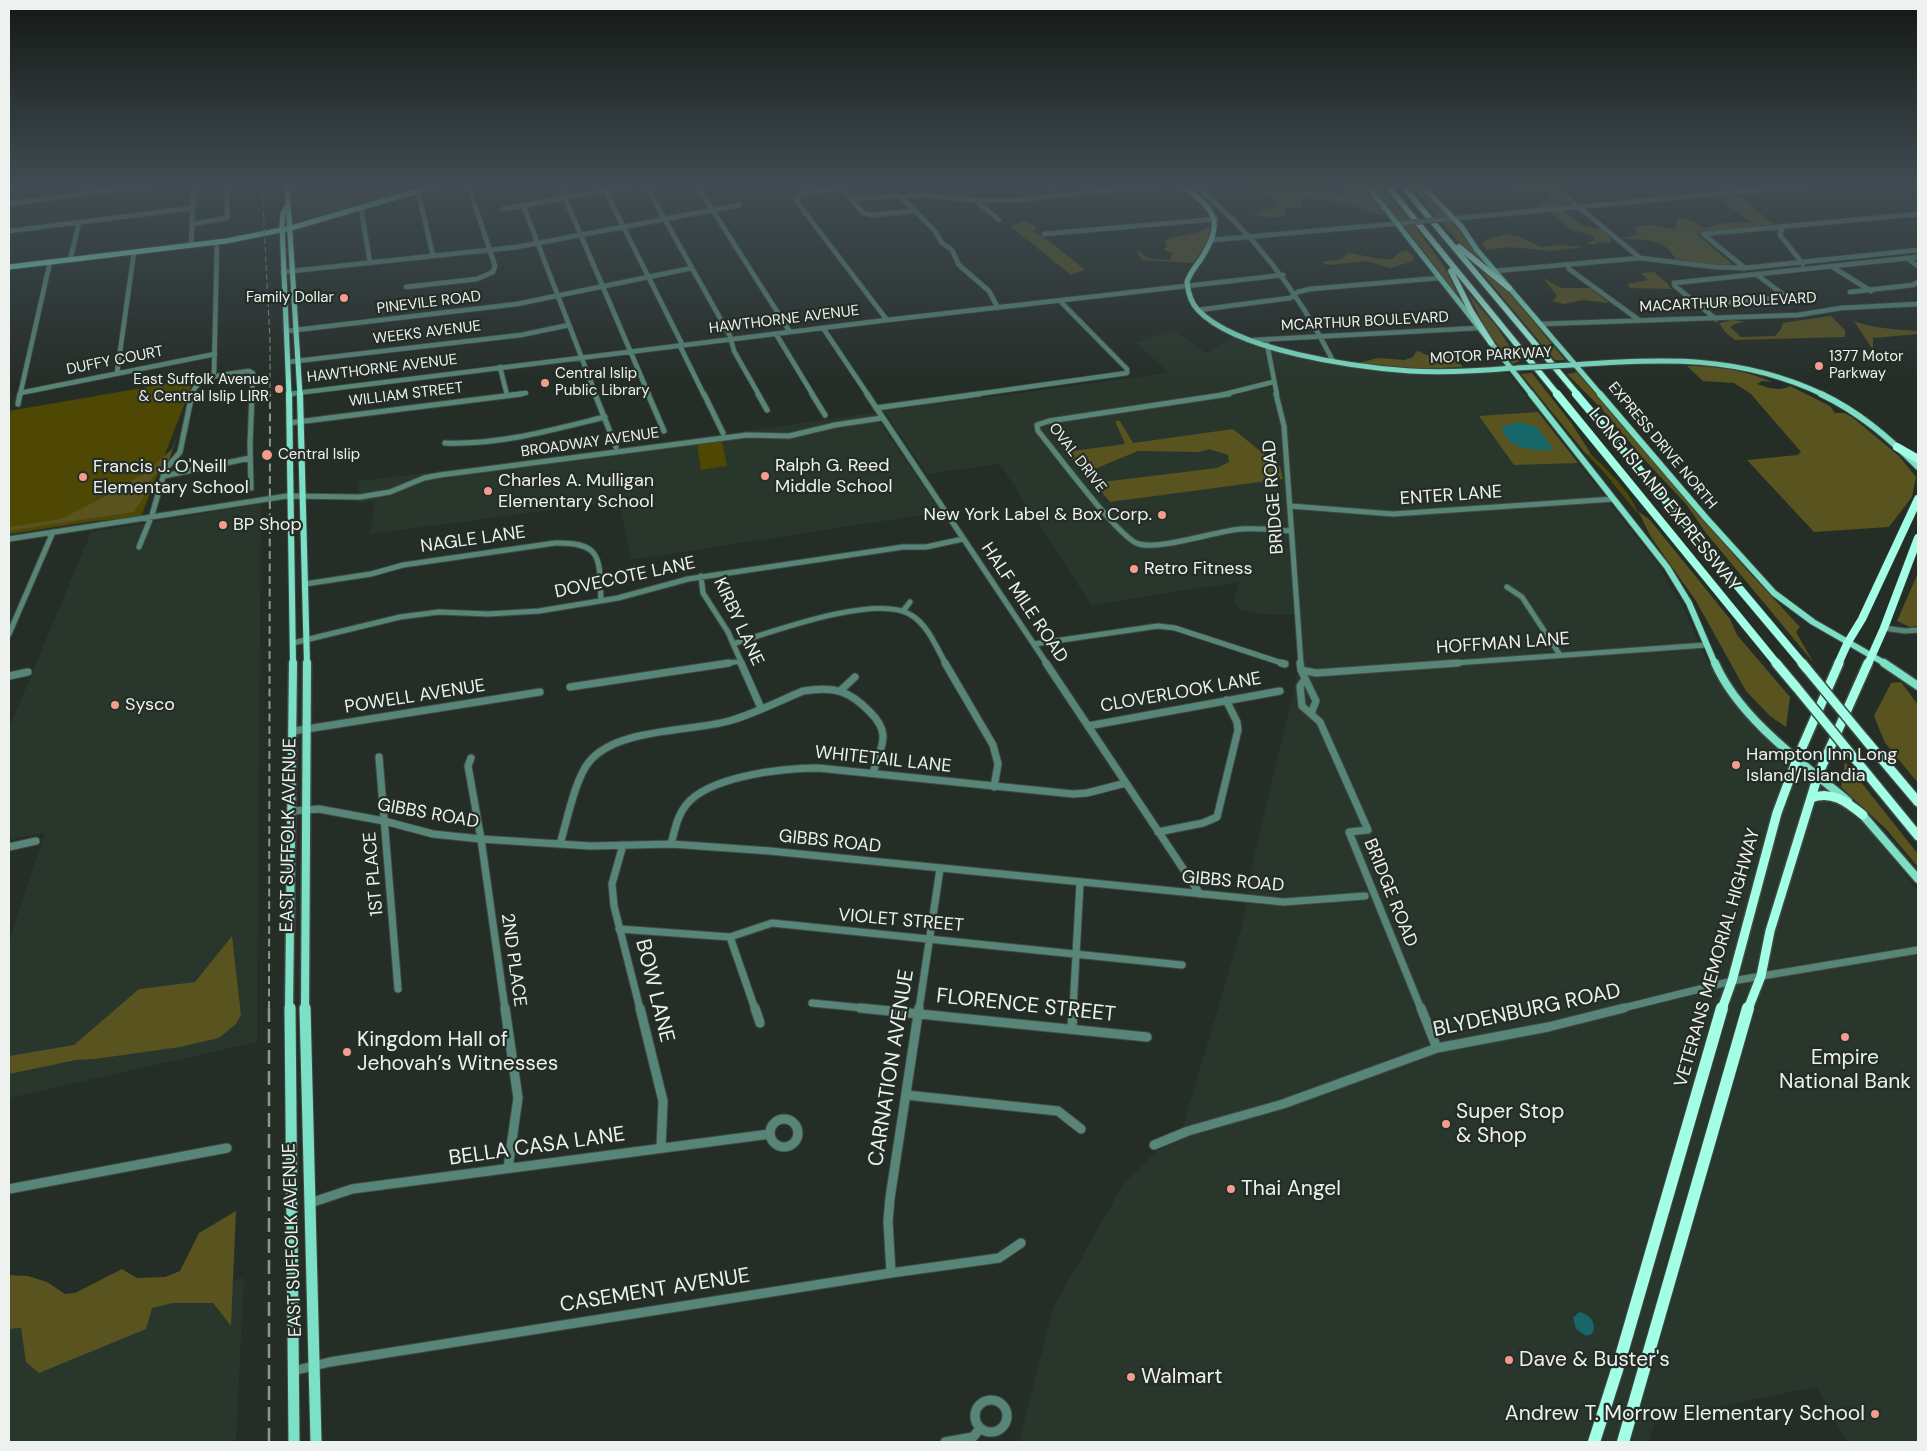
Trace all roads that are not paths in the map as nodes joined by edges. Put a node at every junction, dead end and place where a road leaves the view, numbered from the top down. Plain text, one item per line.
1 (72, 252) edge
2 (134, 252) joint
3 (217, 252) edge
4 (282, 252) edge
5 (292, 252) edge
6 (368, 252) edge
7 (432, 252) edge
8 (473, 252) edge
9 (490, 252) edge
10 (540, 252) edge
11 (588, 252) edge
12 (636, 252) edge
13 (683, 252) edge
14 (739, 252) edge
15 (835, 252) edge
16 (953, 252) edge
17 (1205, 252) edge
18 (1263, 252) edge
19 (1418, 252) edge
20 (1438, 252) edge
21 (1440, 252) edge
22 (1458, 252) edge
23 (1465, 252) edge
24 (1479, 252) edge
25 (1633, 252) edge
26 (1725, 252) edge
27 (1793, 252) edge
28 (1901, 252) edge
29 (433, 256) junction
30 (1918, 257) edge
31 (1640, 258) junction
32 (1907, 258) junction
33 (70, 260) junction
34 (50, 262) junction
35 (370, 262) junction
36 (1801, 262) junction
37 (1568, 264) junction
38 (1830, 266) junction
39 (1918, 266) edge
40 (9, 267) edge
41 (692, 268) junction
42 (1745, 268) junction
43 (1808, 268) junction
44 (293, 271) junction
45 (1495, 271) junction
46 (283, 272) junction
47 (1756, 274) junction
48 (1283, 275) junction
49 (649, 277) junction
50 (1439, 278) junction
51 (1918, 282) edge
52 (604, 286) junction
53 (406, 287) dead end
54 (1188, 287) junction
55 (1509, 288) junction
56 (1872, 291) junction
57 (1850, 292) dead end
58 (557, 295) junction
59 (1295, 295) junction
60 (1811, 295) dead end
61 (1789, 299) junction
62 (1060, 301) junction
63 (1918, 304) edge
64 (1700, 305) junction
65 (998, 308) junction
66 (1198, 310) junction
67 (1716, 318) junction
68 (887, 320) junction
69 (1640, 321) junction
70 (1540, 324) junction
71 (569, 325) junction
72 (823, 328) junction
73 (1478, 328) junction
74 (296, 329) junction
75 (287, 331) junction
76 (790, 332) junction
77 (776, 334) junction
78 (1320, 336) junction
79 (731, 339) junction
80 (1254, 340) junction
81 (1491, 343) junction
82 (1267, 344) junction
83 (681, 345) junction
84 (632, 352) junction
85 (215, 354) junction
86 (582, 357) junction
87 (298, 360) junction
88 (1333, 361) junction
89 (288, 362) junction
90 (1573, 365) junction
91 (500, 367) junction
92 (1513, 368) junction
93 (118, 373) junction
94 (214, 373) dead end
95 (1273, 382) junction
96 (300, 392) junction
97 (20, 393) junction
98 (526, 393) dead end
99 (289, 394) junction
100 (507, 395) junction
101 (18, 404) dead end
102 (876, 408) junction
103 (767, 410) dead end
104 (825, 415) dead end
105 (605, 416) junction
106 (882, 418) junction
107 (300, 421) junction
108 (290, 423) junction
109 (664, 431) dead end
110 (723, 433) dead end
111 (445, 443) dead end
112 (616, 447) dead end
113 (1897, 447) junction
114 (250, 458) junction
115 (1918, 459) edge
116 (1918, 467) edge
117 (164, 476) junction
118 (251, 488) dead end
119 (291, 495) junction
120 (302, 495) junction
121 (1614, 499) junction
122 (1918, 499) edge
123 (1290, 506) junction
124 (152, 515) junction
125 (1291, 531) junction
126 (53, 532) junction
127 (1918, 538) edge
128 (9, 539) edge
129 (964, 539) junction
130 (139, 547) dead end
131 (701, 576) junction
132 (304, 584) junction
133 (1507, 588) dead end
134 (601, 601) junction
135 (910, 602) dead end
136 (903, 611) junction
137 (1884, 628) junction
138 (1918, 630) edge
139 (9, 634) edge
140 (306, 640) junction
141 (1848, 642) junction
142 (293, 643) junction
143 (733, 644) junction
144 (1034, 644) junction
145 (1706, 645) junction
146 (1560, 655) junction
147 (1870, 655) junction
148 (741, 661) junction
149 (1285, 664) dead end
150 (1302, 670) junction
151 (28, 672) dead end
152 (9, 676) edge
153 (854, 677) dead end
154 (1305, 679) junction
155 (1918, 686) edge
156 (570, 687) dead end
157 (840, 691) junction
158 (1280, 691) dead end
159 (540, 692) dead end
160 (1226, 700) junction
161 (761, 708) junction
162 (1311, 714) junction
163 (1088, 726) junction
164 (308, 729) junction
165 (294, 731) junction
166 (379, 757) dead end
167 (472, 758) dead end
168 (1797, 759) junction
169 (873, 773) junction
170 (1818, 775) junction
171 (1126, 783) junction
172 (994, 787) junction
173 (1811, 798) junction
174 (1918, 802) edge
175 (308, 809) junction
176 (293, 811) junction
177 (1863, 815) junction
178 (384, 821) junction
179 (1158, 832) junction
180 (1918, 836) edge
181 (481, 839) junction
182 (36, 842) dead end
183 (560, 844) junction
184 (671, 844) junction
185 (623, 845) junction
186 (9, 847) edge
187 (940, 869) junction
188 (1918, 879) edge
189 (1080, 883) junction
190 (1200, 894) junction
191 (1366, 896) dead end
192 (620, 929) junction
193 (730, 937) junction
194 (929, 938) junction
195 (1918, 950) edge
196 (1076, 954) junction
197 (1182, 965) dead end
198 (1761, 976) junction
199 (1732, 981) junction
200 (398, 989) dead end
201 (812, 1003) dead end
202 (918, 1012) junction
203 (760, 1023) dead end
204 (1072, 1029) junction
205 (1147, 1037) dead end
206 (1437, 1048) junction
207 (906, 1095) junction
208 (1082, 1129) dead end
209 (770, 1134) dead end
210 (1154, 1144) dead end
211 (227, 1148) dead end
212 (661, 1148) junction
213 (508, 1168) junction
214 (9, 1189) edge
215 (310, 1203) junction
216 (1021, 1243) dead end
217 (891, 1273) junction
218 (314, 1364) junction
219 (293, 1371) junction
220 (978, 1430) dead end
221 (294, 1442) edge
222 (316, 1442) edge
223 (945, 1442) edge
224 (1594, 1442) edge
225 (1623, 1442) edge

1 - 33 street
2 - 33 main road
2 - 93 street
3 - 85 street
4 - 46 main road, EAST SUFFOLK AVENUE
5 - 44 main road, EAST SUFFOLK AVENUE
6 - 35 street
7 - 29 street
8 - 29 street
9 - 53 street
10 - 58 street
11 - 52 street
12 - 49 street
13 - 41 street
14 - 76 street
15 - 68 street
16 - 65 street
17 - 54 main road
18 - 48 street
19 - 50 main road
20 - 81 highway
21 - 180 highway, LONG ISLAND EXPRESSWAY, bridge
22 - 174 highway, LONG ISLAND EXPRESSWAY, bridge
23 - 55 highway
24 - 45 main road, EXPRESS DRIVE NORTH
25 - 31 street
26 - 42 street
27 - 36 street
28 - 36 street
29 - 35 street
30 - 32 street
31 - 37 street
31 - 42 street
32 - 38 street
32 - 39 street
33 - 34 main road
34 - 40 main road
34 - 97 street
35 - 44 street
36 - 42 street
36 - 43 street
37 - 45 street
37 - 69 street
38 - 43 street
38 - 56 street
41 - 49 street, PINEVILE ROAD
41 - 79 street
43 - 47 street
44 - 46 street
44 - 74 main road, EAST SUFFOLK AVENUE
45 - 55 main road, EXPRESS DRIVE NORTH
46 - 75 main road, EAST SUFFOLK AVENUE
47 - 61 street
47 - 64 street
48 - 54 street, HAWTHORNE AVENUE
48 - 59 street
49 - 52 street, PINEVILE ROAD
49 - 83 street
50 - 59 street
50 - 73 main road
51 - 56 street
52 - 58 street, PINEVILE ROAD
52 - 84 street
54 - 62 street, HAWTHORNE AVENUE
54 - 66 main road
55 - 70 main road, EXPRESS DRIVE NORTH
56 - 57 street
58 - 71 street
58 - 74 street, PINEVILE ROAD
59 - 66 street
59 - 78 street
60 - 61 street
61 - 64 street
62 - 65 street, HAWTHORNE AVENUE
62 - 102 street
63 - 67 street, MACARTHUR BOULEVARD
64 - 67 street
65 - 68 street, HAWTHORNE AVENUE
66 - 80 main road, MOTOR PARKWAY
67 - 69 street, MACARTHUR BOULEVARD
68 - 72 street, HAWTHORNE AVENUE
69 - 70 street, MACARTHUR BOULEVARD
70 - 90 main road, EXPRESS DRIVE NORTH
71 - 86 street
71 - 87 street, WEEKS AVENUE
72 - 76 street, HAWTHORNE AVENUE
72 - 102 street, HALF MILE ROAD
73 - 78 street, MCARTHUR BOULEVARD
73 - 81 main road
74 - 75 street, PINEVILE ROAD
74 - 87 main road, EAST SUFFOLK AVENUE
75 - 89 main road, EAST SUFFOLK AVENUE
76 - 77 street, HAWTHORNE AVENUE
77 - 79 street, HAWTHORNE AVENUE
77 - 104 street
78 - 80 street, MCARTHUR BOULEVARD
78 - 88 street
79 - 83 street, HAWTHORNE AVENUE
79 - 103 street
80 - 82 main road, MOTOR PARKWAY
81 - 92 main road
82 - 88 main road, MOTOR PARKWAY
82 - 95 street, BRIDGE ROAD
83 - 84 street, HAWTHORNE AVENUE
83 - 110 street
84 - 86 street, HAWTHORNE AVENUE
84 - 109 street
85 - 93 street, DUFFY COURT
85 - 94 street
86 - 91 street, HAWTHORNE AVENUE
86 - 105 street
87 - 89 street, WEEKS AVENUE
87 - 96 main road, EAST SUFFOLK AVENUE
88 - 92 main road, MOTOR PARKWAY
89 - 99 main road, EAST SUFFOLK AVENUE
90 - 92 main road, MOTOR PARKWAY, bridge
90 - 113 main road, MOTOR PARKWAY
90 - 141 main road, EXPRESS DRIVE NORTH
91 - 96 street, HAWTHORNE AVENUE
91 - 100 street
92 - 121 main road
93 - 97 street, DUFFY COURT
95 - 123 street, BRIDGE ROAD
95 - 125 street, OVAL DRIVE
96 - 99 street, HAWTHORNE AVENUE
96 - 107 main road, EAST SUFFOLK AVENUE
97 - 101 street
98 - 100 street, WILLIAM STREET
99 - 108 main road, EAST SUFFOLK AVENUE
100 - 107 street, WILLIAM STREET
102 - 106 street, HALF MILE ROAD
105 - 111 street
105 - 112 street
106 - 120 street, BROADWAY AVENUE
106 - 129 street, HALF MILE ROAD
107 - 108 street, WILLIAM STREET
107 - 120 main road, EAST SUFFOLK AVENUE
108 - 119 main road, EAST SUFFOLK AVENUE
113 - 115 highway
113 - 116 main road, MOTOR PARKWAY
114 - 117 street
114 - 117 street
114 - 118 street
117 - 124 street
119 - 120 street, BROADWAY AVENUE
119 - 124 street, BROADWAY AVENUE
119 - 142 main road, EAST SUFFOLK AVENUE
120 - 132 main road, EAST SUFFOLK AVENUE
121 - 123 street, ENTER LANE
121 - 145 main road
122 - 141 highway, VETERANS MEMORIAL HIGHWAY
123 - 125 street, BRIDGE ROAD
124 - 126 street, BROADWAY AVENUE
124 - 130 street
125 - 150 street, BRIDGE ROAD
126 - 128 street, BROADWAY AVENUE
126 - 139 street
127 - 137 highway
129 - 131 street, DOVECOTE LANE
129 - 144 street, HALF MILE ROAD
131 - 134 street, DOVECOTE LANE
131 - 143 street, KIRBY LANE
132 - 134 street, NAGLE LANE
132 - 140 main road, EAST SUFFOLK AVENUE
133 - 146 street
134 - 140 street, DOVECOTE LANE
135 - 136 street
136 - 143 street
136 - 172 street
137 - 138 street
137 - 147 highway
140 - 142 street, DOVECOTE LANE
140 - 164 main road, EAST SUFFOLK AVENUE
141 - 147 main road, EXPRESS DRIVE NORTH
141 - 168 highway, VETERANS MEMORIAL HIGHWAY
142 - 165 main road, EAST SUFFOLK AVENUE
143 - 148 street, KIRBY LANE
144 - 149 street
144 - 163 street, HALF MILE ROAD
145 - 146 street, HOFFMAN LANE
145 - 168 main road
146 - 150 street, HOFFMAN LANE
147 - 155 main road, EXPRESS DRIVE NORTH
147 - 170 highway
148 - 156 street
148 - 161 street, KIRBY LANE
150 - 154 street, BRIDGE ROAD
151 - 152 street
153 - 157 street
154 - 162 street, BRIDGE ROAD
154 - 162 street, BRIDGE ROAD
157 - 161 street
157 - 169 street
158 - 160 street, CLOVERLOOK LANE
159 - 164 street, POWELL AVENUE
160 - 163 street, CLOVERLOOK LANE
160 - 179 street
161 - 183 street
162 - 206 street, BRIDGE ROAD
163 - 171 street, HALF MILE ROAD
164 - 165 street, POWELL AVENUE
164 - 175 main road, EAST SUFFOLK AVENUE
165 - 176 main road, EAST SUFFOLK AVENUE
166 - 178 street, 1ST PLACE
167 - 181 street, 2ND PLACE
168 - 170 main road
168 - 199 highway, VETERANS MEMORIAL HIGHWAY
169 - 172 street, WHITETAIL LANE
169 - 184 street, WHITETAIL LANE
170 - 173 highway
170 - 177 main road
171 - 172 street, WHITETAIL LANE
171 - 179 street, HALF MILE ROAD
173 - 177 highway
173 - 198 highway
175 - 176 street, GIBBS ROAD
175 - 178 street, GIBBS ROAD
175 - 215 main road, EAST SUFFOLK AVENUE
176 - 219 main road, EAST SUFFOLK AVENUE
177 - 188 main road
178 - 181 street, GIBBS ROAD
178 - 200 street, 1ST PLACE
179 - 190 street, HALF MILE ROAD
181 - 183 street, GIBBS ROAD
181 - 213 street, 2ND PLACE
182 - 186 street
183 - 185 street, GIBBS ROAD
184 - 185 street, GIBBS ROAD
184 - 187 street, GIBBS ROAD
185 - 192 street, BOW LANE
187 - 189 street, GIBBS ROAD
187 - 194 street, CARNATION AVENUE
189 - 190 street, GIBBS ROAD
189 - 196 street
190 - 191 street, GIBBS ROAD
192 - 193 street, VIOLET STREET
192 - 212 street, BOW LANE
193 - 194 street, VIOLET STREET
193 - 203 street
194 - 196 street, VIOLET STREET
194 - 202 street, CARNATION AVENUE
195 - 198 street, BLYDENBURG ROAD
196 - 197 street, VIOLET STREET
196 - 204 street
198 - 199 street, BLYDENBURG ROAD
198 - 225 highway
199 - 206 street, BLYDENBURG ROAD
199 - 224 highway, VETERANS MEMORIAL HIGHWAY
201 - 202 street, FLORENCE STREET
202 - 204 street, FLORENCE STREET
202 - 207 street, CARNATION AVENUE
204 - 205 street, FLORENCE STREET
206 - 210 street, BLYDENBURG ROAD
207 - 208 street
207 - 217 street, CARNATION AVENUE
209 - 212 street, BELLA CASA LANE
211 - 214 street
212 - 213 street, BELLA CASA LANE
213 - 215 street, BELLA CASA LANE
215 - 218 main road, EAST SUFFOLK AVENUE
216 - 217 street, CASEMENT AVENUE
217 - 218 street, CASEMENT AVENUE
218 - 219 street, CASEMENT AVENUE
218 - 222 main road, EAST SUFFOLK AVENUE
219 - 221 main road, EAST SUFFOLK AVENUE
220 - 223 street

